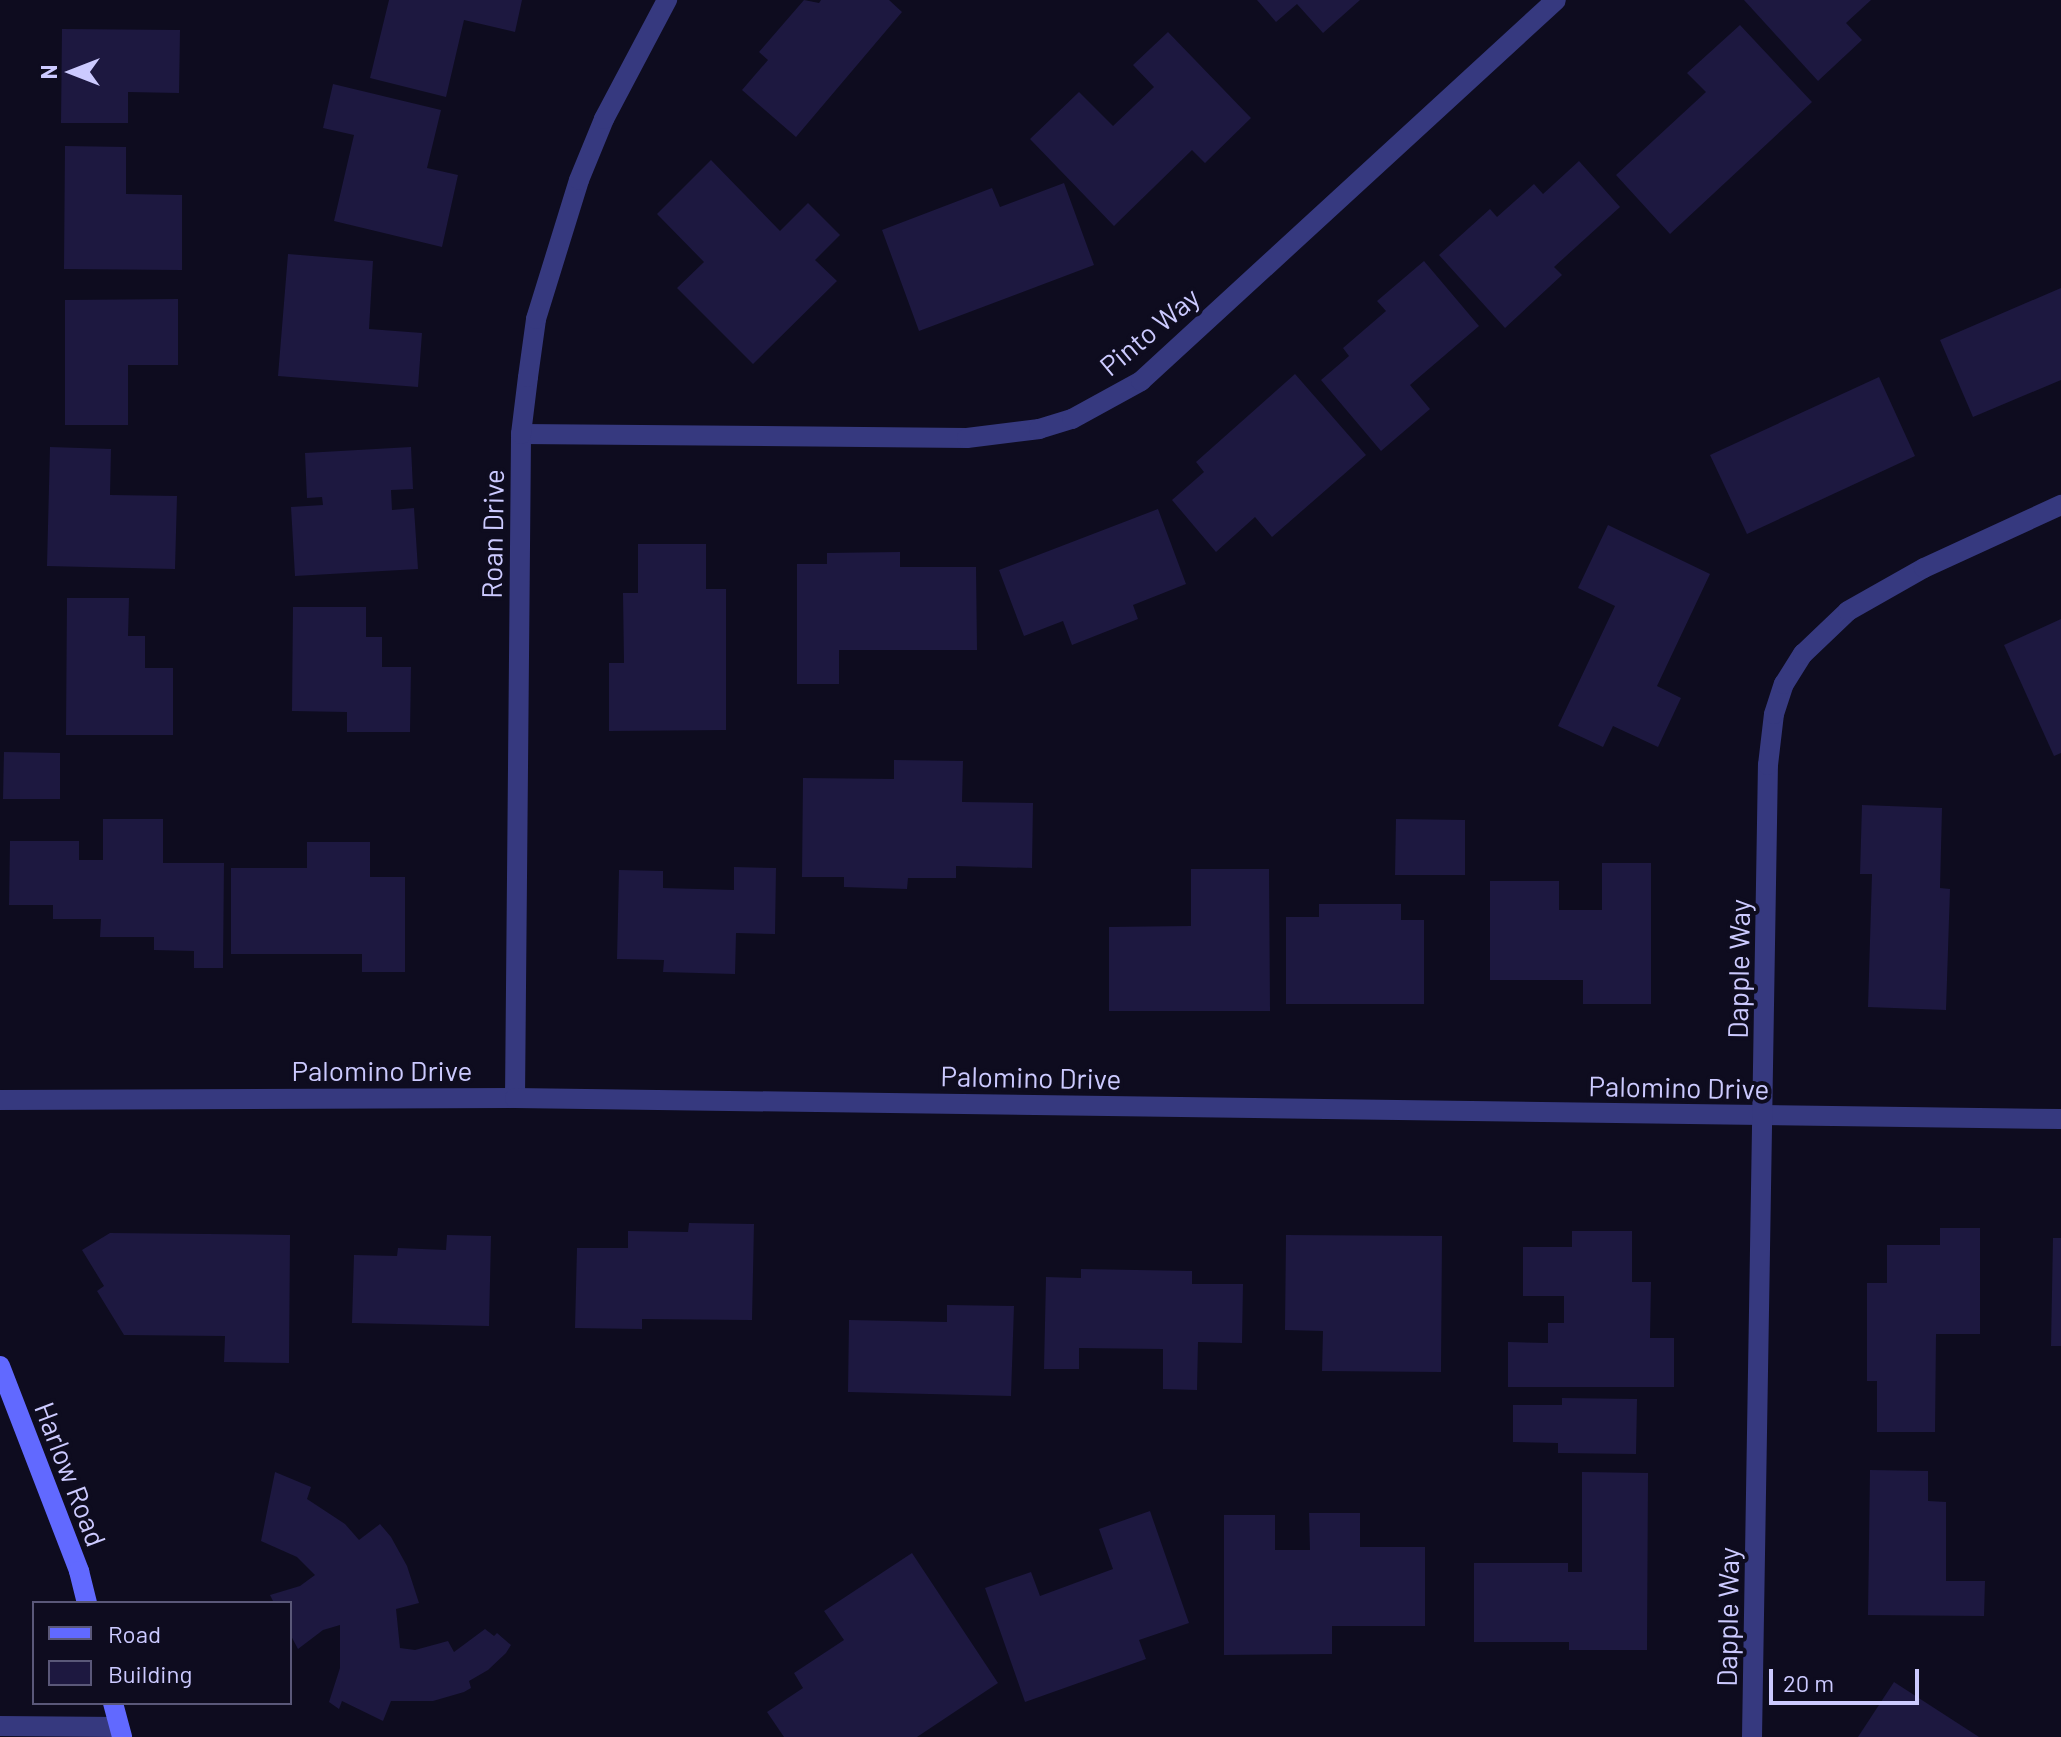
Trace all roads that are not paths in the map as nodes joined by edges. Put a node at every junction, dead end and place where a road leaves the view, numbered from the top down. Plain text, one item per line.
1 (667, 0) edge
2 (1556, 0) edge
3 (521, 434) junction
4 (2061, 505) edge
5 (515, 1098) junction
6 (0, 1100) edge
7 (1764, 1117) junction
8 (2061, 1119) edge
9 (0, 1366) edge
10 (86, 1601) edge
11 (113, 1705) edge
12 (0, 1726) edge
13 (120, 1732) edge
14 (1752, 1737) edge

1 - 3 street, Roan Drive
2 - 3 street, Pinto Way
3 - 5 street, Roan Drive
4 - 7 street, Dapple Way
5 - 6 street, Palomino Drive
5 - 7 street, Palomino Drive
7 - 8 street, Palomino Drive
7 - 14 street, Dapple Way
9 - 10 main road, Harlow Road
11 - 13 main road
12 - 13 street

